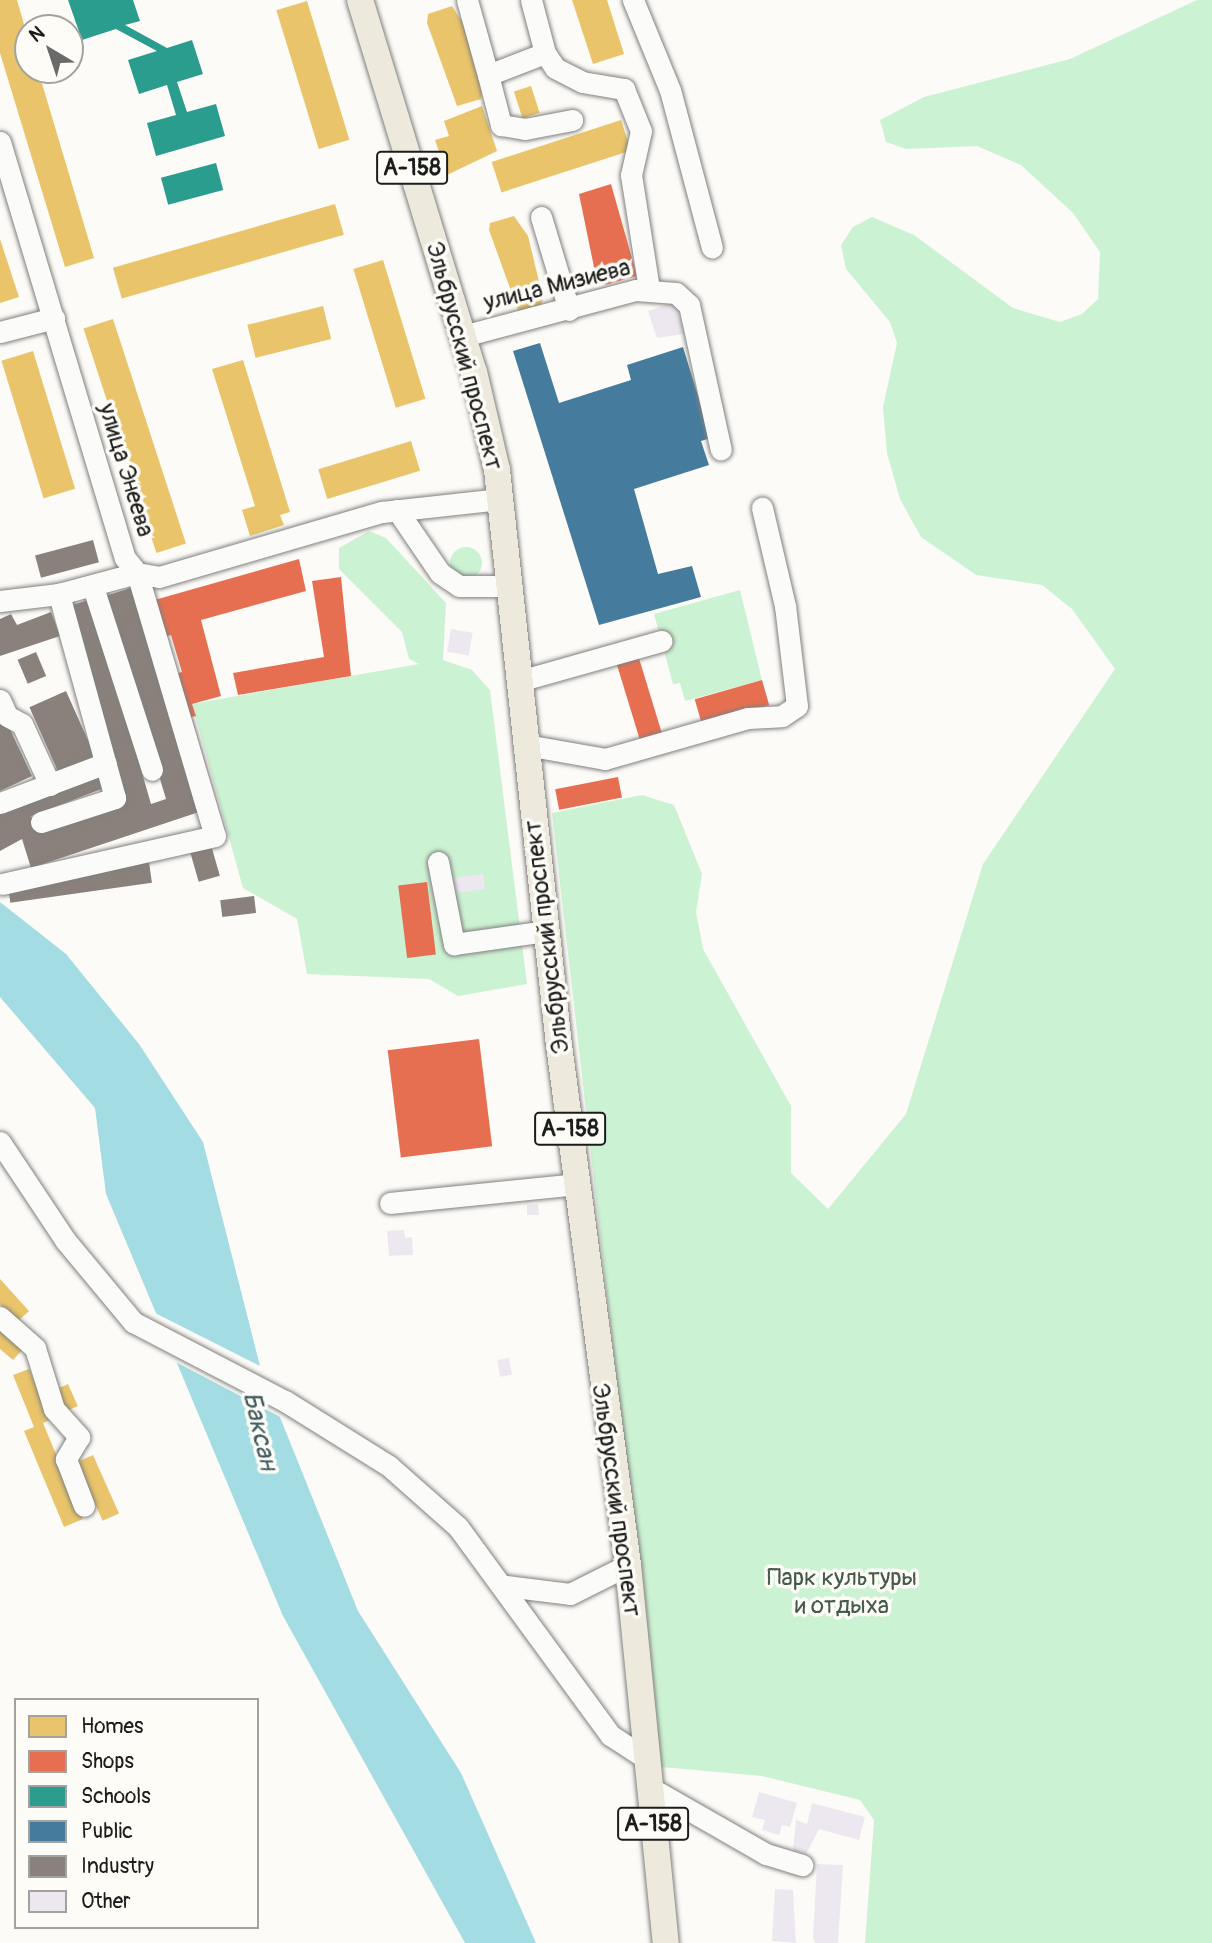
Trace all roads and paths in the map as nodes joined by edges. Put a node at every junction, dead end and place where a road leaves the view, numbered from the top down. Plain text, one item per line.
1 (360, 0) edge
2 (467, 0) edge
3 (531, 0) edge
4 (633, 0) edge
5 (545, 53) junction
6 (488, 75) junction
7 (572, 120) dead end
8 (0, 142) edge
9 (541, 218) dead end
10 (712, 248) dead end
11 (649, 289) junction
12 (569, 310) junction
13 (54, 318) junction
14 (0, 332) edge
15 (463, 336) junction
16 (721, 450) dead end
17 (500, 499) junction
18 (762, 508) dead end
19 (397, 510) junction
20 (137, 573) junction
21 (509, 586) junction
22 (93, 587) junction
23 (59, 594) junction
24 (0, 601) edge
25 (661, 641) dead end
26 (519, 681) junction
27 (0, 700) edge
28 (526, 744) junction
29 (106, 764) junction
30 (152, 770) dead end
31 (50, 785) junction
32 (0, 803) edge
33 (41, 822) dead end
34 (438, 862) dead end
35 (2, 884) dead end
36 (547, 931) junction
37 (0, 1142) edge
38 (0, 1161) edge
39 (20, 1174) junction
40 (577, 1184) junction
41 (390, 1203) dead end
42 (0, 1317) edge
43 (85, 1506) dead end
44 (628, 1565) junction
45 (506, 1586) junction
46 (647, 1759) junction
47 (649, 1787) junction
48 (802, 1865) dead end
49 (666, 1943) edge

1 - 15 main road, Эльбрусский проспект / А-158
2 - 6 street
3 - 5 street
4 - 10 street
5 - 6 street
5 - 11 street, улица Мизиева
6 - 7 street
8 - 13 street, улица Энеева
9 - 12 street
11 - 12 street, улица Мизиева
11 - 16 street
12 - 15 street, улица Мизиева
13 - 14 street
13 - 20 street, улица Энеева
15 - 17 main road, Эльбрусский проспект / А-158
17 - 19 street, улица Энеева
17 - 21 main road, Эльбрусский проспект / А-158
18 - 28 street
19 - 20 street, улица Энеева
19 - 21 street
20 - 22 street
20 - 35 street
21 - 26 main road, Эльбрусский проспект / А-158
22 - 23 street
22 - 30 street
23 - 24 street
23 - 29 street
25 - 26 street
26 - 28 main road, Эльбрусский проспект / А-158
27 - 31 street
28 - 36 main road, Эльбрусский проспект / А-158
29 - 31 street
29 - 33 street
31 - 32 street
34 - 36 street
36 - 40 main road, Эльбрусский проспект / А-158
37 - 39 street
38 - 39 street
39 - 45 street
40 - 41 street
40 - 44 main road, Эльбрусский проспект / А-158
42 - 43 street
44 - 45 street
44 - 46 main road, Эльбрусский проспект / А-158
45 - 46 street
46 - 47 main road, Эльбрусский проспект / А-158
47 - 48 street
47 - 49 main road, Эльбрусский проспект / А-158

